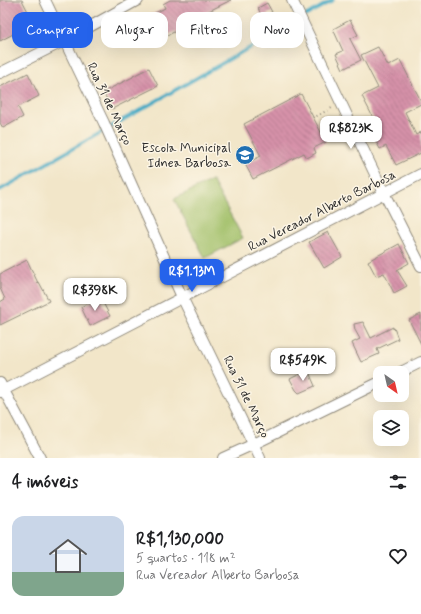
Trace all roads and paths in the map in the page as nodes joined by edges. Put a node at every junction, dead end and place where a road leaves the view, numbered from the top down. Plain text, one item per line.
1 (45, 0) edge
2 (138, 0) edge
3 (292, 0) edge
4 (51, 12) edge
5 (93, 25) edge
6 (50, 48) edge
7 (67, 48) edge
8 (0, 73) edge
9 (341, 104) junction
10 (313, 118) dead end
11 (421, 174) edge
12 (384, 193) junction
13 (421, 266) edge
14 (182, 297) junction
15 (421, 362) edge
16 (409, 368) edge
17 (373, 385) edge
18 (1, 388) edge
19 (254, 444) junction
20 (40, 458) edge
21 (223, 458) edge
22 (260, 458) edge

1 - 4 street, Rua 31 de Março
2 - 5 street
3 - 9 street
6 - 8 street
7 - 14 street, Rua 31 de Março
9 - 10 path
9 - 12 street
11 - 12 street, Rua Vereador Alberto Barbosa
12 - 13 street
12 - 14 street, Rua Vereador Alberto Barbosa
14 - 18 street, Rua Vereador Alberto Barbosa
14 - 19 street, Rua 31 de Março
15 - 16 street
17 - 19 street
18 - 20 street
19 - 21 street
19 - 22 street, Rua 31 de Março

